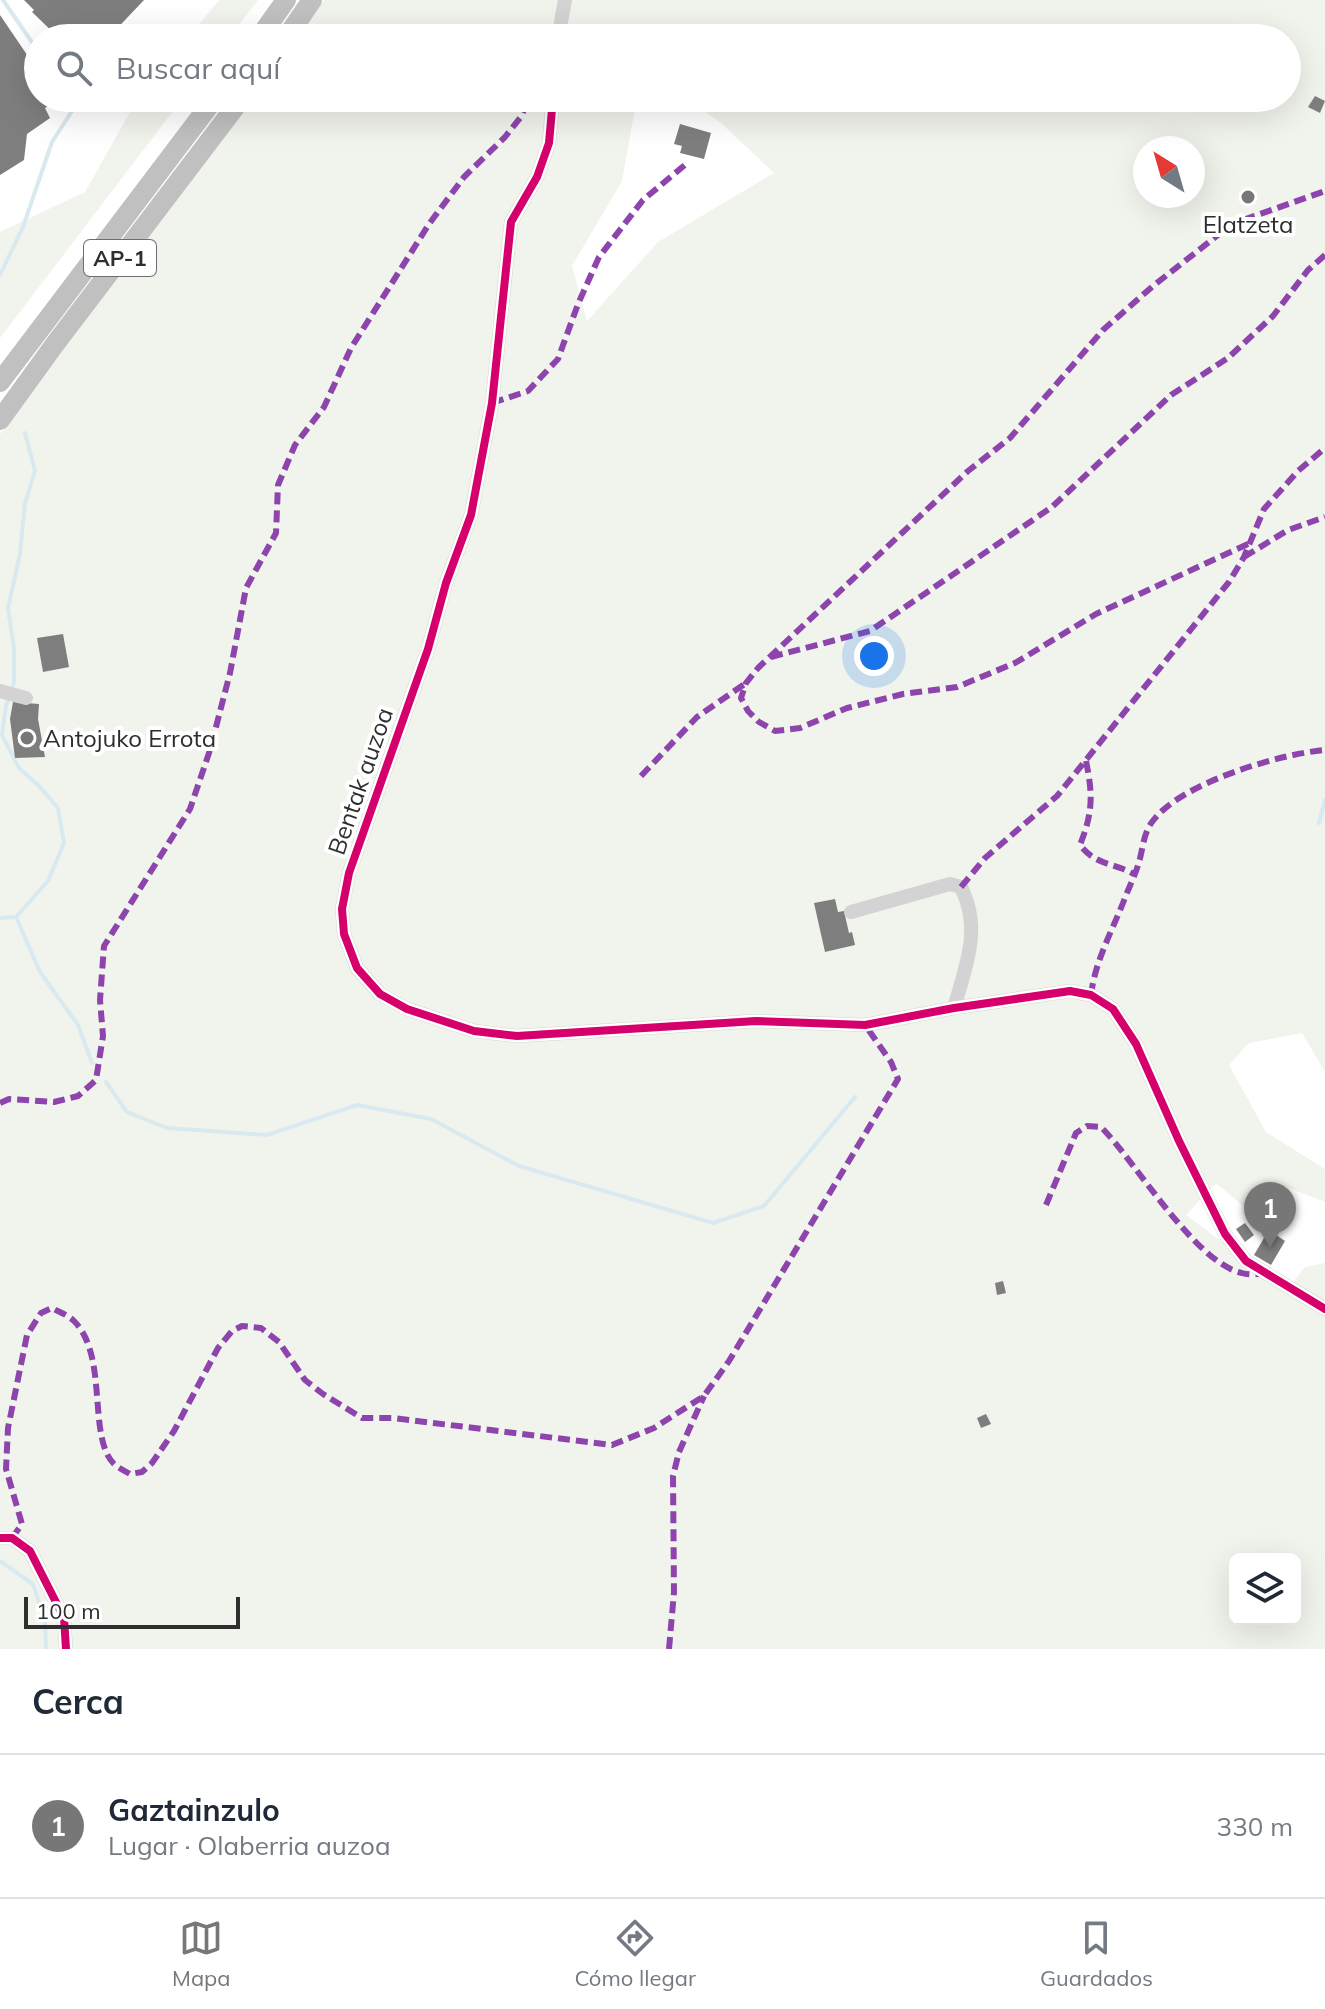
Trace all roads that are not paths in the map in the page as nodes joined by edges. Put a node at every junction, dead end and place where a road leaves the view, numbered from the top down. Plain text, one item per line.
1 (286, 0) edge
2 (312, 0) edge
3 (565, 0) edge
4 (269, 24) edge
5 (296, 24) edge
6 (561, 24) edge
7 (204, 112) edge
8 (231, 112) edge
9 (552, 112) edge
10 (0, 382) edge
11 (0, 420) edge
12 (0, 691) edge
13 (26, 698) dead end
14 (851, 912) dead end
15 (954, 1008) junction
16 (1325, 1309) edge
17 (0, 1538) edge
18 (66, 1649) edge

1 - 4 highway
2 - 5 highway
3 - 6 street
7 - 10 highway, AP-1
8 - 11 highway, AP-1
9 - 15 street, Bentak auzoa
12 - 13 street
14 - 15 street
15 - 16 street, Bentak auzoa
17 - 18 street

